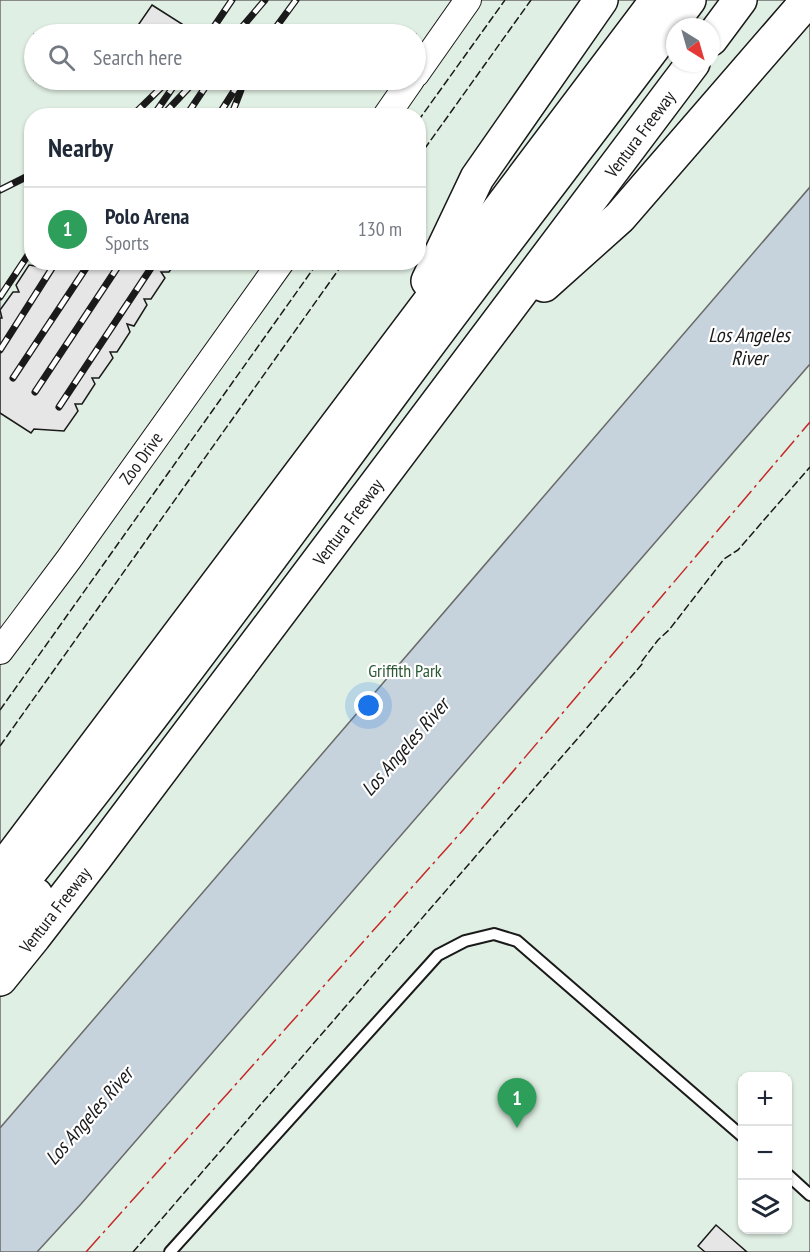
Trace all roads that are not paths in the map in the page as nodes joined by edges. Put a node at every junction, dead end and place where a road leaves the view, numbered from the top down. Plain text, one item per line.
1 (468, 0) edge
2 (601, 0) edge
3 (657, 0) edge
4 (689, 0) edge
5 (708, 0) edge
6 (740, 0) edge
7 (808, 0) edge
8 (694, 18) edge
9 (720, 27) edge
10 (666, 56) edge
11 (426, 60) edge
12 (686, 72) edge
13 (404, 90) edge
14 (392, 108) edge
15 (275, 270) edge
16 (489, 335) junction
17 (399, 344) junction
18 (0, 651) edge
19 (0, 872) edge
20 (0, 909) edge
21 (0, 941) edge
22 (0, 979) edge
23 (738, 1133) edge
24 (792, 1179) edge
25 (810, 1195) edge
26 (170, 1252) edge

1 - 11 street
2 - 17 highway
3 - 17 highway
4 - 20 highway
5 - 8 highway
6 - 9 highway
7 - 16 highway
10 - 21 highway
12 - 16 highway, Ventura Freeway
13 - 14 street
15 - 18 street, Zoo Drive
16 - 22 highway, Ventura Freeway
17 - 19 highway
23 - 26 lane
24 - 25 lane

